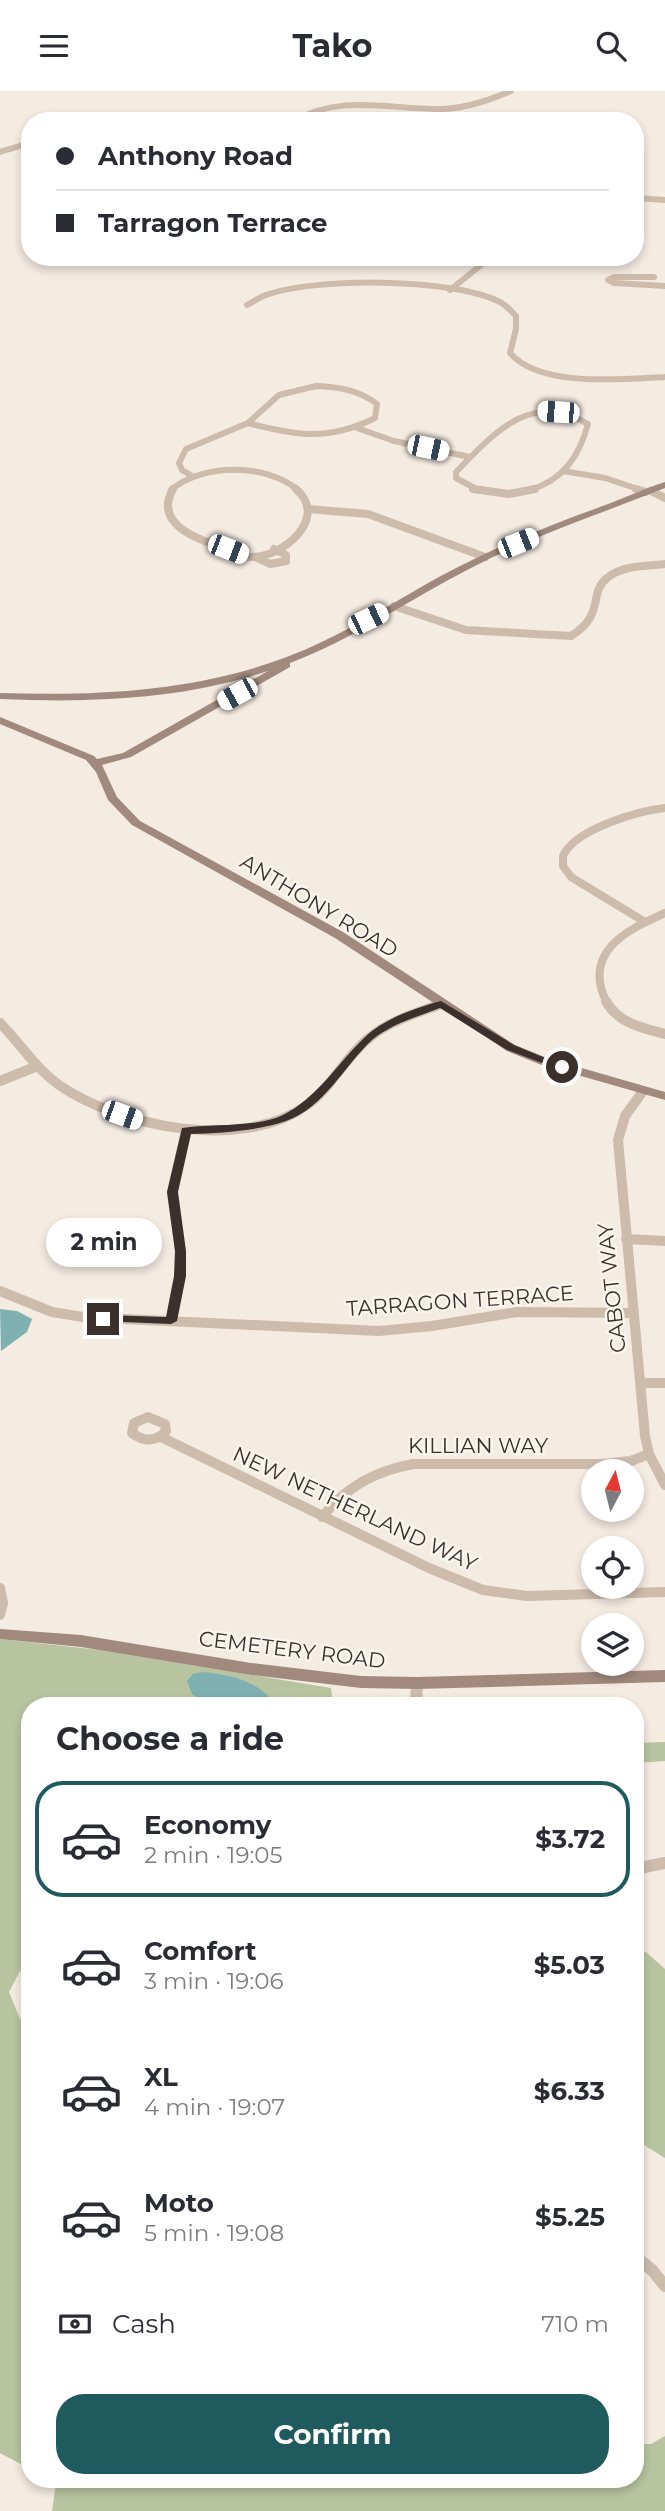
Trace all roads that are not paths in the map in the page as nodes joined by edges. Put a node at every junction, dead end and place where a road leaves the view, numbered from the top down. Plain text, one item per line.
1 (511, 91) edge
2 (308, 112) edge
3 (21, 146) edge
4 (0, 152) edge
5 (644, 199) edge
6 (665, 200) edge
7 (479, 266) edge
8 (654, 277) dead end
9 (665, 286) edge
10 (450, 289) junction
11 (247, 305) dead end
12 (665, 377) edge
13 (248, 423) junction
14 (358, 428) junction
15 (470, 457) junction
16 (563, 471) junction
17 (192, 476) junction
18 (665, 485) edge
19 (648, 491) junction
20 (665, 498) edge
21 (308, 509) junction
22 (274, 549) junction
23 (255, 557) junction
24 (482, 559) junction
25 (665, 564) edge
26 (394, 605) junction
27 (288, 660) junction
28 (0, 696) edge
29 (0, 720) edge
30 (95, 763) junction
31 (665, 808) edge
32 (665, 913) edge
33 (645, 922) junction
34 (441, 1004) junction
35 (0, 1023) edge
36 (665, 1034) edge
37 (35, 1067) junction
38 (0, 1081) edge
39 (643, 1091) junction
40 (665, 1096) edge
41 (186, 1131) junction
42 (626, 1239) junction
43 (665, 1241) edge
44 (0, 1291) edge
45 (634, 1313) junction
46 (171, 1321) junction
47 (640, 1383) junction
48 (665, 1383) edge
49 (161, 1437) dead end
50 (649, 1454) junction
51 (665, 1485) edge
52 (322, 1517) junction
53 (0, 1588) edge
54 (665, 1591) edge
55 (0, 1615) edge
56 (0, 1634) edge
57 (665, 1676) edge
58 (417, 1683) junction
59 (416, 1697) edge
60 (665, 1863) edge
61 (644, 1867) edge
62 (644, 2263) edge
63 (665, 2286) edge

1 - 2 street
3 - 4 street
5 - 6 street
7 - 10 street
8 - 9 street
10 - 11 street
10 - 12 street
13 - 14 street
13 - 14 street
13 - 17 street
14 - 15 street
15 - 16 street
15 - 16 street
16 - 19 street
17 - 21 street
17 - 23 street
18 - 19 street
19 - 20 street
19 - 24 street
21 - 22 street
21 - 24 street
22 - 23 street
22 - 23 street
24 - 26 street
25 - 26 street
26 - 27 street
27 - 28 street
27 - 30 street
29 - 30 street
30 - 34 street, ANTHONY ROAD
31 - 33 street
32 - 33 street
33 - 36 street
34 - 39 street, ANTHONY ROAD
34 - 41 street
35 - 37 street
37 - 38 street
37 - 41 street
39 - 40 street, ANTHONY ROAD
39 - 42 street, CABOT WAY
41 - 46 street
42 - 43 street
42 - 45 street, CABOT WAY
44 - 46 street, TARRAGON TERRACE
45 - 46 street, TARRAGON TERRACE
45 - 47 street, CABOT WAY
47 - 48 street
47 - 50 street, CABOT WAY
49 - 52 street, NEW NETHERLAND WAY
50 - 51 street, CABOT WAY
50 - 52 street, KILLIAN WAY
52 - 54 street, NEW NETHERLAND WAY
53 - 55 street
56 - 58 street, CEMETERY ROAD
57 - 58 street, CEMETERY ROAD
58 - 59 street
60 - 61 street
62 - 63 street

